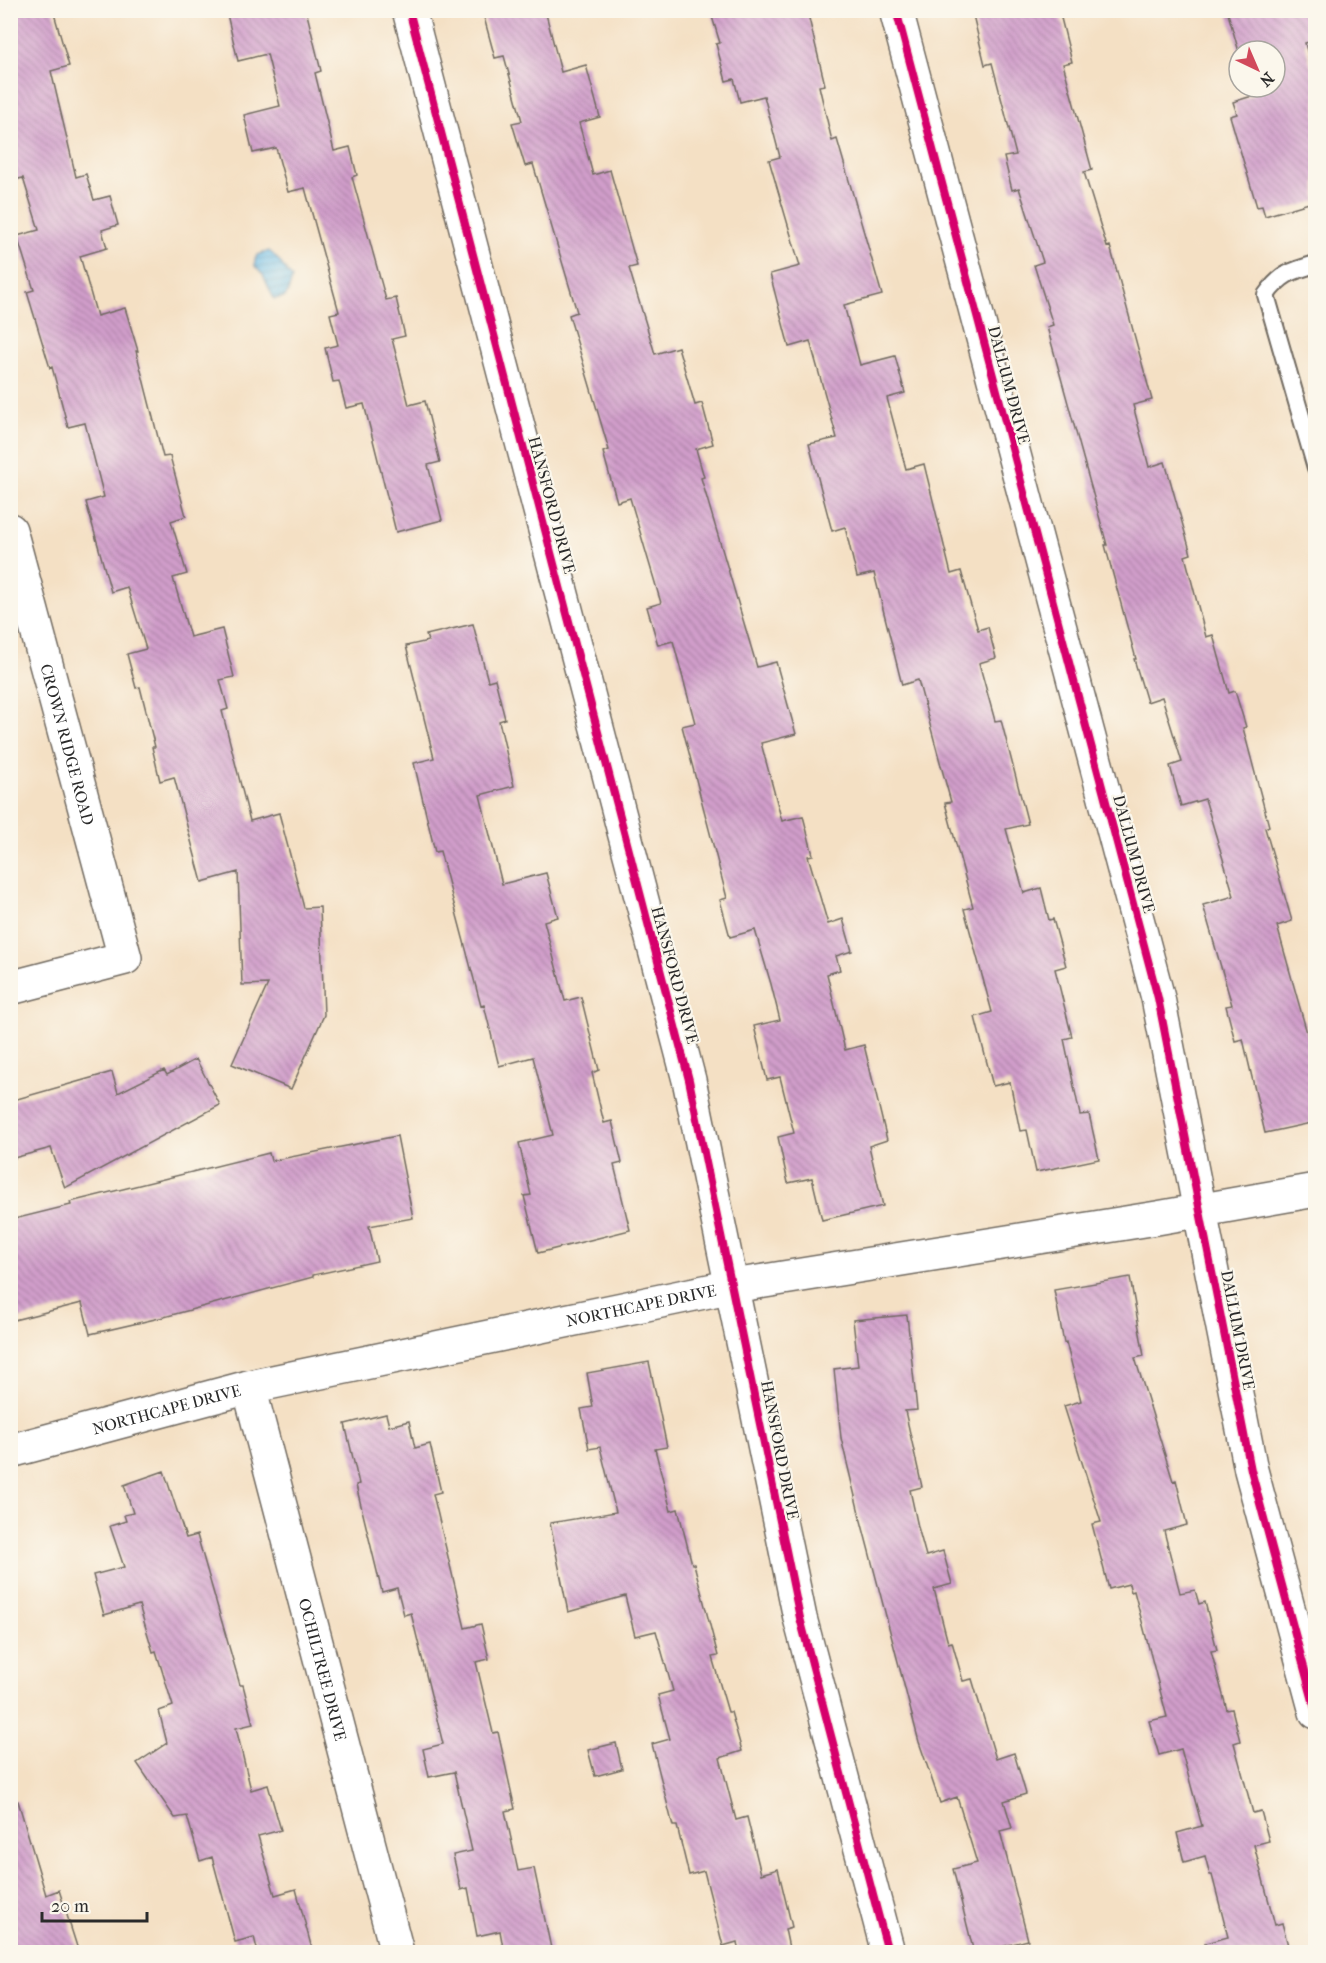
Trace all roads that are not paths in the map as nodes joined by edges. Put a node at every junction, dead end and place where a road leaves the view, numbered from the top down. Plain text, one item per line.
1 (408, 10) edge
2 (896, 10) edge
3 (1316, 264) edge
4 (1316, 468) edge
5 (10, 530) edge
6 (10, 988) edge
7 (1316, 1190) edge
8 (1200, 1211) junction
9 (733, 1286) junction
10 (249, 1387) junction
11 (10, 1451) edge
12 (1316, 1712) edge
13 (397, 1953) edge
14 (888, 1953) edge

1 - 9 street, HANSFORD DRIVE
2 - 8 street, DALLUM DRIVE
3 - 4 lane
5 - 6 street, CROWN RIDGE ROAD
7 - 8 street, NORTHCAPE DRIVE
8 - 9 street, NORTHCAPE DRIVE
8 - 12 street, DALLUM DRIVE
9 - 10 street, NORTHCAPE DRIVE
9 - 14 street, HANSFORD DRIVE
10 - 11 street, NORTHCAPE DRIVE
10 - 13 street, OCHILTREE DRIVE

